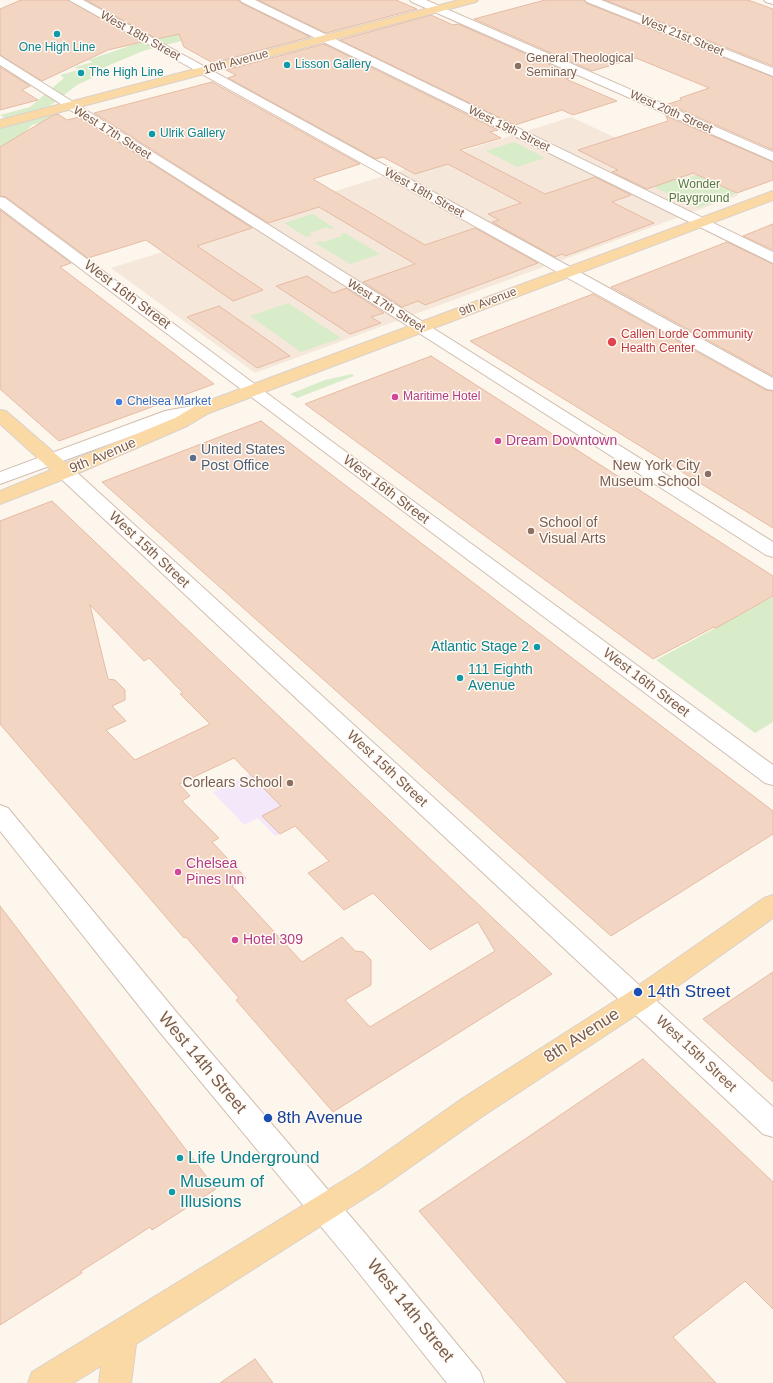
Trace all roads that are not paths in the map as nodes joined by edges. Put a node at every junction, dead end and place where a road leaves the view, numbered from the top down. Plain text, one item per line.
1 (75, 0) edge
2 (246, 0) edge
3 (416, 0) edge
4 (472, 0) edge
5 (591, 0) edge
6 (770, 0) edge
7 (773, 1) edge
8 (437, 9) junction
9 (324, 39) junction
10 (0, 60) edge
11 (202, 71) junction
12 (773, 72) edge
13 (69, 106) junction
14 (0, 124) edge
15 (773, 157) edge
16 (773, 195) edge
17 (0, 201) edge
18 (701, 222) junction
19 (773, 258) edge
20 (568, 272) junction
21 (421, 328) junction
22 (773, 385) edge
23 (253, 390) junction
24 (0, 415) edge
25 (58, 466) junction
26 (0, 478) edge
27 (0, 498) edge
28 (773, 551) edge
29 (773, 777) edge
30 (0, 814) edge
31 (773, 905) edge
32 (638, 1000) junction
33 (773, 1125) edge
34 (324, 1208) junction
35 (120, 1336) junction
36 (44, 1383) edge
37 (115, 1383) edge
38 (468, 1383) edge

1 - 11 street, West 18th Street
2 - 9 street, West 19th Street
3 - 8 street, West 20th Street
4 - 8 main road, 10th Avenue
5 - 12 street, West 21st Street
6 - 7 street
8 - 9 main road, 10th Avenue
8 - 15 street, West 20th Street
9 - 11 main road, 10th Avenue
9 - 18 street, West 19th Street
10 - 13 street, West 17th Street
11 - 13 main road, 10th Avenue
11 - 20 street, West 18th Street
13 - 14 main road, 10th Avenue
13 - 21 street, West 17th Street
16 - 18 main road, 9th Avenue
17 - 23 street, West 16th Street
18 - 19 street, West 19th Street
18 - 20 main road, 9th Avenue
20 - 21 main road, 9th Avenue
20 - 22 street, West 18th Street
21 - 23 main road, 9th Avenue
21 - 28 street, West 17th Street
23 - 25 main road, 9th Avenue
23 - 29 street, West 16th Street
24 - 25 main road, West 15th Street
25 - 26 street, 9th Avenue
25 - 27 main road, 9th Avenue
25 - 32 street, West 15th Street
30 - 34 street, West 14th Street
31 - 32 main road, 8th Avenue
32 - 33 street, West 15th Street
32 - 34 main road, 8th Avenue
34 - 35 main road, 8th Avenue
34 - 38 street, West 14th Street
35 - 36 main road, 8th Avenue
35 - 37 main road

